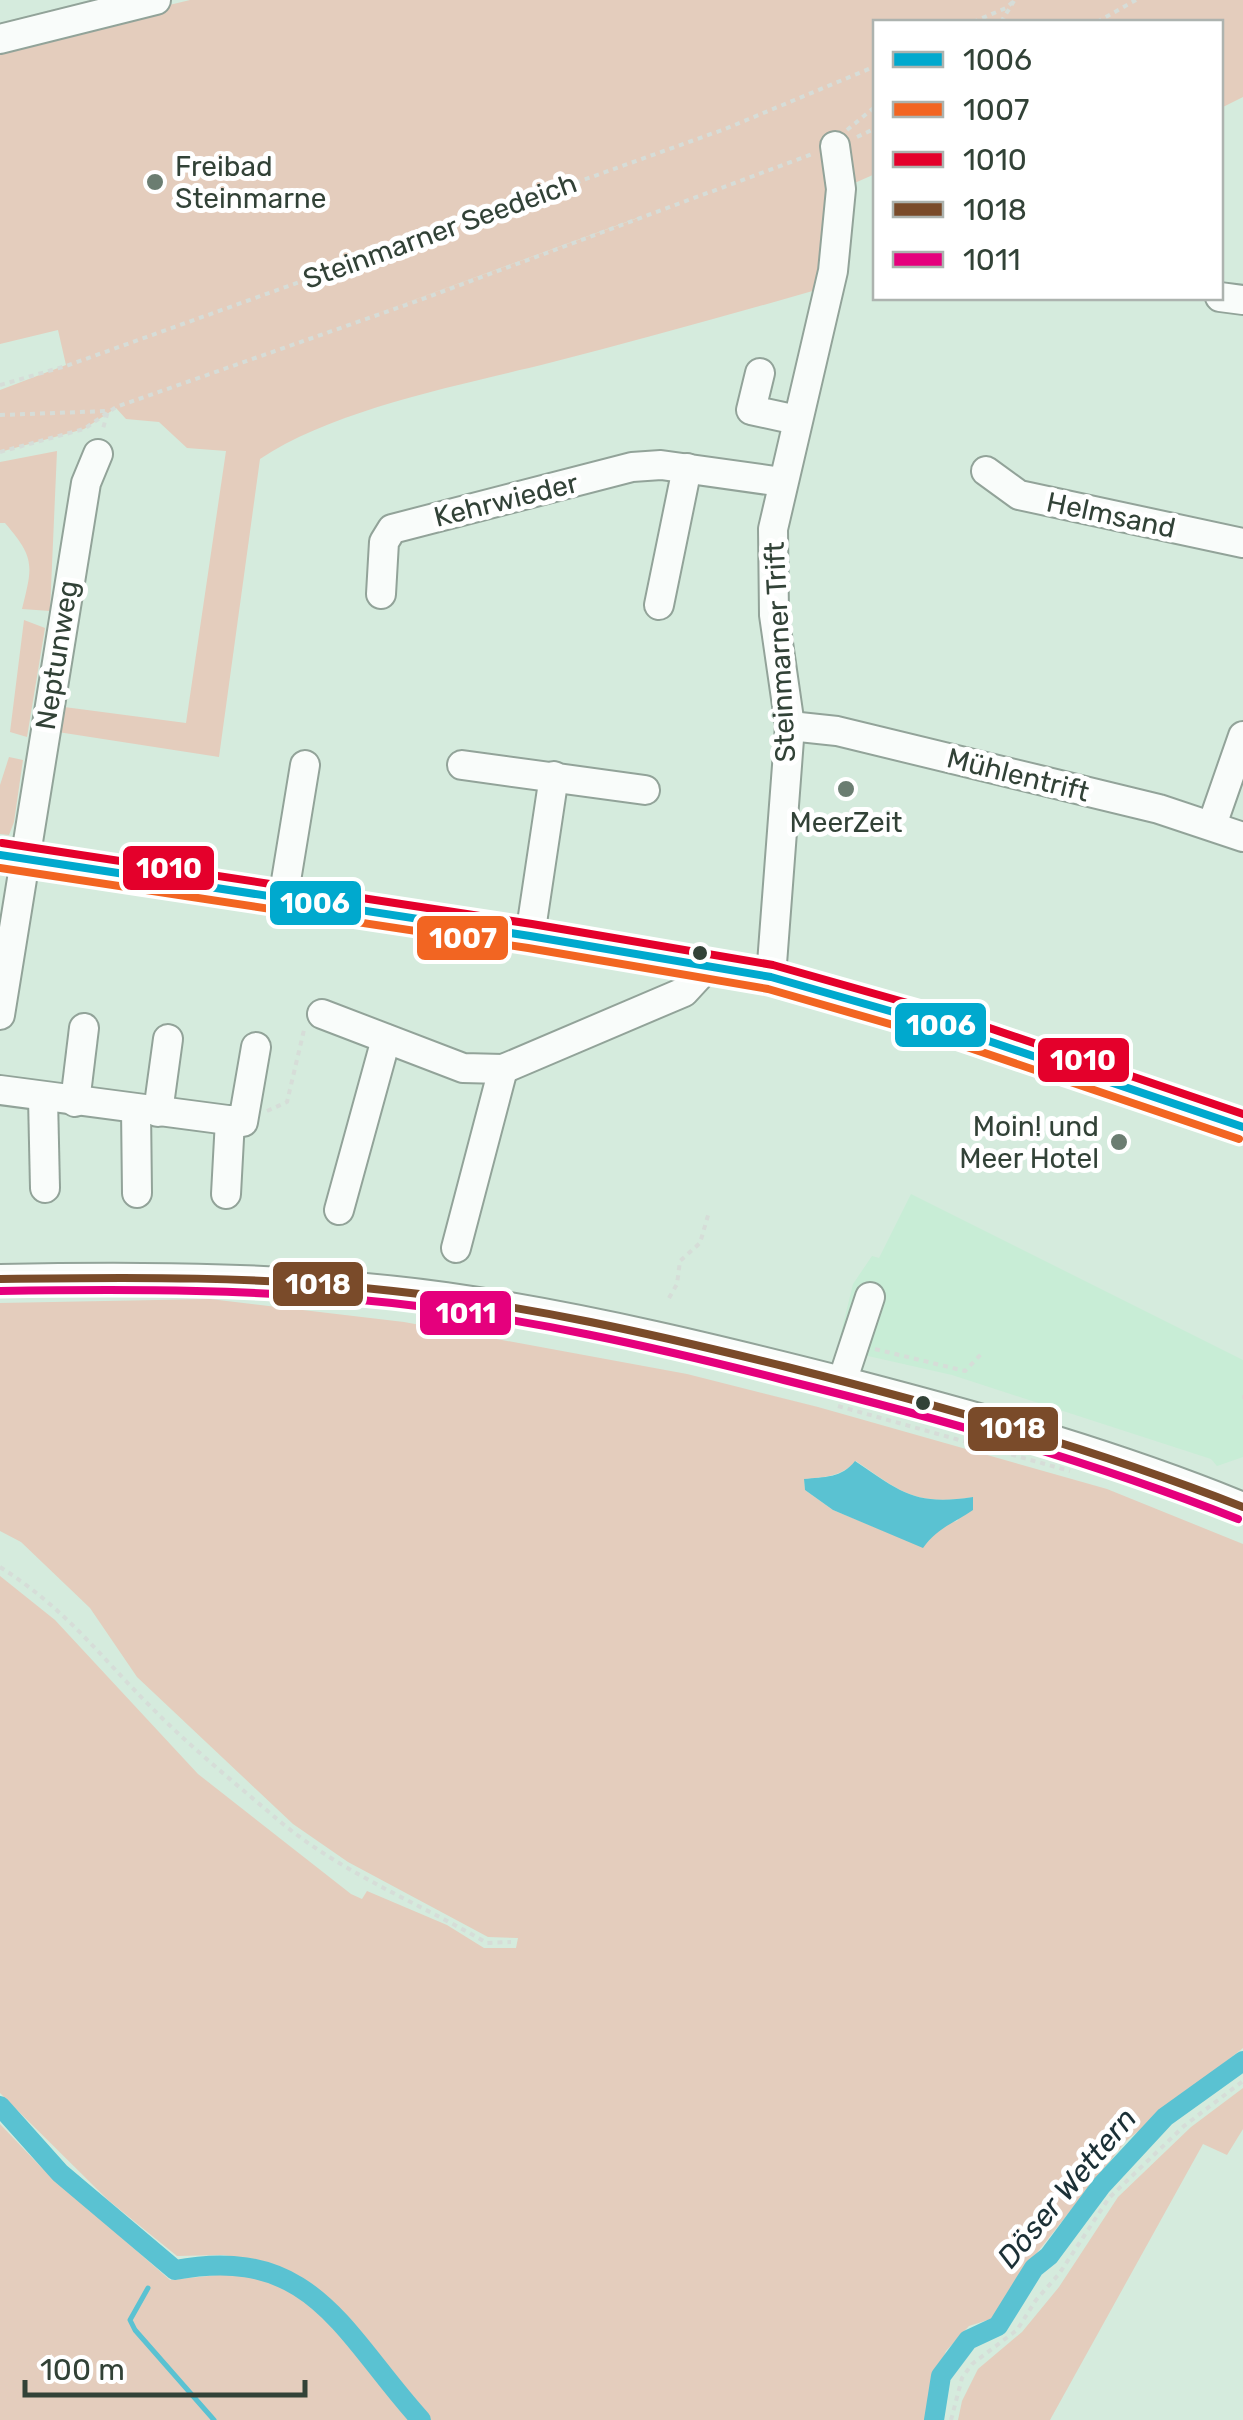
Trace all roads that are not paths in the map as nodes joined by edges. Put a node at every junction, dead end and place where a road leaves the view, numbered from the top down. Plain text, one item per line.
1 (156, 0) edge
2 (0, 38) edge
3 (835, 146) road end
4 (760, 372) dead end
5 (797, 420) junction
6 (98, 454) dead end
7 (687, 468) junction
8 (986, 471) dead end
9 (782, 482) junction
10 (1243, 544) edge
11 (381, 594) dead end
12 (659, 605) dead end
13 (790, 726) junction
14 (1243, 736) edge
15 (304, 765) dead end
16 (462, 765) dead end
17 (554, 776) junction
18 (645, 790) dead end
19 (1212, 825) junction
20 (1243, 836) edge
21 (12, 857) edge
22 (282, 899) junction
23 (530, 936) junction
24 (708, 966) junction
25 (771, 977) junction
26 (322, 1014) road end
27 (0, 1015) edge
28 (84, 1028) dead end
29 (386, 1039) junction
30 (168, 1040) dead end
31 (256, 1047) dead end
32 (502, 1069) junction
33 (0, 1090) edge
34 (43, 1098) junction
35 (75, 1102) junction
36 (147, 1110) junction
37 (236, 1121) junction
38 (1243, 1127) edge
39 (45, 1188) dead end
40 (137, 1193) dead end
41 (226, 1194) dead end
42 (339, 1210) dead end
43 (456, 1248) dead end
44 (0, 1279) edge
45 (870, 1298) dead end
46 (834, 1392) junction
47 (1243, 1507) edge

1 - 2 street
3 - 5 street, Steinmarner Trift
4 - 5 street
5 - 9 street, Steinmarner Trift
6 - 21 street, Neptunweg
7 - 9 street, Kehrwieder
7 - 11 street, Kehrwieder
7 - 12 street
8 - 10 street, Helmsand
9 - 13 street, Steinmarner Trift
13 - 19 street, Mühlentrift
13 - 25 street, Steinmarner Trift
14 - 19 street
15 - 22 street
16 - 17 street
17 - 18 street
17 - 23 street
19 - 20 street, Mühlentrift
21 - 22 street
21 - 27 street, Neptunweg
22 - 23 street
23 - 24 street
24 - 25 street
24 - 32 street
25 - 38 street
26 - 29 street
28 - 35 street
29 - 32 street
29 - 42 street
30 - 36 street
31 - 37 street
32 - 43 street
33 - 34 street
34 - 35 street
34 - 39 street
35 - 36 street
36 - 37 street
36 - 40 street
37 - 41 street
44 - 46 street
45 - 46 street
46 - 47 street

